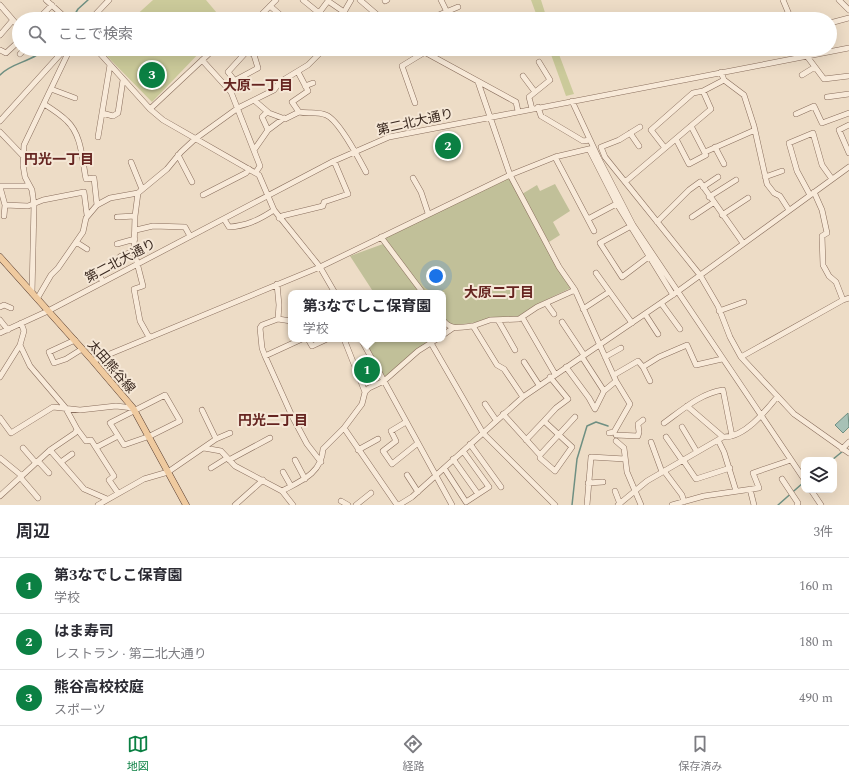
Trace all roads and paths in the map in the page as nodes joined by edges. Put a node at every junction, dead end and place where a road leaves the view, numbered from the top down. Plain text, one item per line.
1 (46, 0) edge
2 (109, 0) edge
3 (276, 0) edge
4 (303, 0) edge
5 (351, 0) edge
6 (361, 0) edge
7 (440, 0) edge
8 (783, 0) edge
9 (839, 0) edge
10 (52, 5) junction
11 (0, 6) edge
12 (270, 6) junction
13 (458, 7) dead end
14 (446, 10) junction
15 (849, 10) edge
16 (45, 12) edge
17 (59, 12) edge
18 (98, 12) edge
19 (264, 12) edge
20 (277, 12) edge
21 (319, 12) edge
22 (319, 12) edge
23 (338, 12) edge
24 (345, 12) edge
25 (374, 12) edge
26 (442, 12) edge
27 (788, 12) edge
28 (849, 18) edge
29 (12, 19) edge
30 (12, 21) edge
31 (837, 21) edge
32 (0, 35) edge
33 (12, 47) edge
34 (849, 48) edge
35 (837, 50) edge
36 (1, 52) edge
37 (59, 56) edge
38 (67, 56) edge
39 (102, 56) edge
40 (206, 56) edge
41 (241, 56) edge
42 (254, 56) edge
43 (317, 56) edge
44 (418, 56) edge
45 (432, 56) edge
46 (801, 56) edge
47 (807, 56) edge
48 (202, 60) junction
49 (539, 62) dead end
50 (110, 65) junction
51 (815, 67) junction
52 (298, 72) junction
53 (721, 72) junction
54 (802, 75) dead end
55 (523, 76) dead end
56 (849, 76) edge
57 (123, 80) junction
58 (235, 80) junction
59 (724, 80) junction
60 (478, 82) junction
61 (313, 83) dead end
62 (305, 86) junction
63 (227, 88) junction
64 (51, 89) junction
65 (703, 91) junction
66 (534, 92) junction
67 (849, 94) edge
68 (827, 97) dead end
69 (75, 98) dead end
70 (254, 101) junction
71 (572, 101) junction
72 (415, 103) dead end
73 (44, 104) junction
74 (538, 107) junction
75 (238, 108) junction
76 (532, 108) junction
77 (150, 109) junction
78 (518, 111) junction
79 (267, 112) junction
80 (299, 112) junction
81 (849, 112) edge
82 (102, 113) junction
83 (796, 114) dead end
84 (490, 116) junction
85 (284, 118) junction
86 (0, 121) edge
87 (849, 125) edge
88 (691, 126) junction
89 (640, 127) dead end
90 (268, 130) junction
91 (755, 130) junction
92 (0, 132) edge
93 (630, 133) junction
94 (98, 137) dead end
95 (195, 139) junction
96 (676, 139) junction
97 (590, 140) junction
98 (638, 146) dead end
99 (591, 148) junction
100 (665, 148) junction
101 (715, 148) junction
102 (254, 150) junction
103 (355, 151) junction
104 (705, 152) junction
105 (849, 153) edge
106 (178, 155) junction
107 (24, 157) junction
108 (555, 157) junction
109 (605, 157) junction
110 (599, 159) junction
111 (334, 161) junction
112 (131, 162) dead end
113 (724, 164) dead end
114 (849, 167) edge
115 (249, 169) junction
116 (782, 171) dead end
117 (256, 172) junction
118 (366, 172) dead end
119 (510, 175) junction
120 (718, 177) dead end
121 (765, 177) junction
122 (413, 178) dead end
123 (832, 179) junction
124 (736, 180) dead end
125 (192, 182) dead end
126 (625, 182) junction
127 (30, 186) junction
128 (0, 187) edge
129 (703, 187) junction
130 (140, 191) junction
131 (812, 194) junction
132 (203, 195) dead end
133 (268, 196) junction
134 (709, 197) junction
135 (748, 198) dead end
136 (618, 203) junction
137 (713, 203) junction
138 (34, 204) junction
139 (5, 205) junction
140 (96, 205) junction
141 (274, 210) junction
142 (788, 210) junction
143 (428, 213) junction
144 (87, 215) junction
145 (722, 215) junction
146 (4, 216) dead end
147 (135, 216) junction
148 (117, 217) dead end
149 (224, 218) junction
150 (279, 218) junction
151 (692, 218) dead end
152 (588, 219) junction
153 (657, 222) junction
154 (632, 225) junction
155 (136, 230) junction
156 (594, 231) dead end
157 (190, 236) junction
158 (381, 237) junction
159 (135, 239) junction
160 (76, 242) junction
161 (743, 243) junction
162 (117, 244) dead end
163 (87, 250) dead end
164 (134, 250) junction
165 (650, 256) junction
166 (0, 257) edge
167 (137, 264) junction
168 (320, 267) junction
169 (596, 273) dead end
170 (700, 275) junction
171 (103, 282) junction
172 (276, 284) junction
173 (332, 290) edge
174 (421, 290) edge
175 (575, 290) junction
176 (609, 292) junction
177 (32, 293) junction
178 (675, 293) junction
179 (849, 298) edge
180 (37, 299) junction
181 (843, 300) junction
182 (546, 302) junction
183 (744, 302) dead end
184 (661, 303) junction
185 (0, 307) edge
186 (11, 308) dead end
187 (583, 309) junction
188 (719, 310) junction
189 (48, 311) junction
190 (554, 314) dead end
191 (645, 314) junction
192 (522, 317) junction
193 (278, 319) junction
194 (0, 320) edge
195 (288, 320) edge
196 (498, 320) junction
197 (562, 322) dead end
198 (22, 323) junction
199 (446, 323) edge
200 (632, 323) junction
201 (473, 326) junction
202 (454, 328) junction
203 (680, 329) dead end
204 (8, 330) junction
205 (0, 333) edge
206 (446, 333) edge
207 (658, 334) dead end
208 (150, 337) junction
209 (75, 340) junction
210 (295, 342) edge
211 (310, 342) edge
212 (321, 342) edge
213 (345, 342) edge
214 (363, 342) edge
215 (431, 343) joint
216 (20, 344) junction
217 (600, 345) junction
218 (82, 348) junction
219 (621, 348) dead end
220 (515, 350) dead end
221 (265, 356) junction
222 (583, 356) junction
223 (741, 357) junction
224 (606, 358) junction
225 (722, 359) junction
226 (93, 361) junction
227 (524, 362) dead end
228 (566, 367) junction
229 (643, 367) junction
230 (552, 376) junction
231 (614, 376) junction
232 (0, 377) edge
233 (384, 381) junction
234 (616, 381) junction
235 (650, 381) dead end
236 (539, 385) junction
237 (604, 391) junction
238 (365, 392) junction
239 (523, 397) junction
240 (777, 397) junction
241 (485, 404) dead end
242 (687, 406) junction
243 (65, 407) junction
244 (134, 409) junction
245 (202, 410) dead end
246 (503, 414) junction
247 (762, 416) junction
248 (575, 417) dead end
249 (0, 418) edge
250 (496, 420) junction
251 (643, 420) dead end
252 (406, 422) junction
253 (544, 422) junction
254 (664, 423) dead end
255 (682, 427) dead end
256 (344, 428) junction
257 (77, 429) junction
258 (230, 433) dead end
259 (483, 433) junction
260 (609, 433) dead end
261 (118, 436) junction
262 (150, 436) junction
263 (558, 436) junction
264 (732, 436) junction
265 (666, 437) dead end
266 (723, 437) junction
267 (270, 438) dead end
268 (216, 439) junction
269 (378, 439) dead end
270 (526, 440) junction
271 (718, 440) junction
272 (651, 442) dead end
273 (849, 442) edge
274 (418, 443) junction
275 (470, 444) junction
276 (97, 447) junction
277 (23, 448) dead end
278 (204, 448) junction
279 (50, 450) junction
280 (358, 450) junction
281 (463, 451) junction
282 (845, 451) edge
283 (697, 452) junction
284 (72, 454) dead end
285 (540, 455) junction
286 (0, 458) edge
287 (228, 459) junction
288 (453, 459) junction
289 (625, 459) junction
290 (295, 460) dead end
291 (682, 460) junction
292 (791, 460) junction
293 (37, 462) junction
294 (61, 462) junction
295 (321, 462) junction
296 (211, 468) dead end
297 (444, 468) junction
298 (730, 468) junction
299 (663, 471) junction
300 (168, 472) junction
301 (283, 472) dead end
302 (49, 473) dead end
303 (407, 475) dead end
304 (801, 475) edge
305 (21, 476) junction
306 (435, 476) junction
307 (305, 479) junction
308 (782, 479) dead end
309 (263, 480) junction
310 (603, 482) dead end
311 (588, 483) junction
312 (291, 486) junction
313 (501, 487) dead end
314 (750, 489) junction
315 (634, 490) junction
316 (282, 491) junction
317 (615, 491) dead end
318 (736, 491) junction
319 (418, 492) junction
320 (118, 493) junction
321 (371, 493) dead end
322 (813, 493) edge
323 (478, 494) junction
324 (0, 496) edge
325 (38, 498) dead end
326 (696, 498) junction
327 (107, 499) junction
328 (341, 501) dead end
329 (408, 502) edge
330 (684, 502) junction
331 (101, 504) edge
332 (186, 505) edge
333 (235, 505) edge
334 (293, 505) edge
335 (348, 505) edge
336 (356, 505) edge
337 (398, 505) edge
338 (452, 505) edge
339 (555, 505) edge
340 (587, 505) edge
341 (619, 505) edge
342 (641, 505) edge
343 (672, 505) edge
344 (698, 505) edge
345 (754, 505) edge
346 (797, 505) edge
347 (822, 505) edge

1 - 10 street
2 - 18 street
3 - 12 street
4 - 22 street
5 - 24 street
6 - 25 street
7 - 14 street
8 - 27 street
9 - 15 street
10 - 16 street
10 - 17 street
11 - 29 street
12 - 19 street
12 - 20 street
13 - 14 street
14 - 26 street
21 - 23 street
28 - 31 street
30 - 32 street
33 - 36 street
34 - 35 street, 第二北大通り
37 - 86 street
38 - 64 street
39 - 50 street
40 - 48 street
41 - 58 street
42 - 58 street
43 - 52 street
44 - 72 street
45 - 60 street
46 - 53 street, 第二北大通り
47 - 51 street
48 - 63 street
48 - 77 street
49 - 66 street
50 - 57 street
50 - 82 street
51 - 54 street
51 - 56 street
52 - 62 street
52 - 70 street
53 - 59 street
53 - 71 street, 第二北大通り
55 - 66 street
57 - 77 street
57 - 82 street
58 - 63 street
59 - 65 street
59 - 91 street
60 - 78 street
60 - 84 street
61 - 62 street
62 - 80 street
63 - 75 street
64 - 69 street
64 - 73 street
65 - 88 street
65 - 100 street
66 - 76 street
67 - 68 street
70 - 75 street
70 - 79 street
71 - 74 street, 第二北大通り
71 - 97 street
73 - 107 street
73 - 140 street
74 - 76 street, 第二北大通り
74 - 97 street
75 - 95 street
75 - 102 street
76 - 78 street, 第二北大通り
77 - 95 street
78 - 84 street, 第二北大通り
79 - 85 street
79 - 90 street
80 - 85 street
80 - 103 street
81 - 83 street
82 - 94 street
84 - 103 street, 第二北大通り
84 - 119 street
85 - 90 street
87 - 105 street
88 - 96 street
88 - 104 street
89 - 93 street
90 - 102 street
91 - 101 street
91 - 121 street
92 - 107 street
93 - 98 street
93 - 109 street
95 - 106 street
95 - 115 street
96 - 100 street
96 - 104 street
97 - 99 street
99 - 108 street
99 - 110 street
99 - 136 street
100 - 126 street
101 - 104 street
101 - 113 street
102 - 117 street
103 - 111 street, 第二北大通り
103 - 118 street
106 - 125 street
106 - 130 street
107 - 127 street
108 - 119 street
108 - 152 street
109 - 110 street
109 - 126 street
110 - 136 street
111 - 133 street, 第二北大通り
111 - 150 street
112 - 130 street
114 - 123 street
115 - 117 street
115 - 132 street
116 - 121 street
117 - 133 street
119 - 143 street
119 - 175 street
120 - 129 street
121 - 142 street
122 - 143 street
123 - 131 street
123 - 131 street
124 - 134 street
126 - 153 street
127 - 128 street
127 - 138 street
128 - 139 street
129 - 134 street
129 - 153 street
130 - 140 street
130 - 147 street
131 - 142 street
131 - 181 street
133 - 141 street
133 - 149 street, 第二北大通り
134 - 137 street
135 - 145 street
136 - 152 street
136 - 154 street
137 - 145 street
137 - 151 street
138 - 139 street
138 - 144 street
138 - 177 street
139 - 146 street
140 - 144 street
141 - 149 street
141 - 150 street
142 - 161 street
143 - 158 street
144 - 160 street
145 - 161 street
147 - 148 street
147 - 155 street
149 - 157 street, 第二北大通り
150 - 168 street
152 - 156 street
153 - 170 street
154 - 165 street
154 - 165 street
155 - 157 street
155 - 159 street
157 - 167 street, 第二北大通り
158 - 168 street
158 - 174 street
159 - 162 street
159 - 164 street
160 - 163 street
160 - 180 street
161 - 170 street
164 - 167 street
164 - 171 street
165 - 178 street
166 - 177 main road, 太田熊谷線
167 - 171 street, 第二北大通り
167 - 208 street
168 - 172 street
168 - 173 street
169 - 176 street
170 - 178 street
170 - 188 street
171 - 189 street, 第二北大通り
172 - 193 street
172 - 208 street
175 - 182 street
175 - 187 street
176 - 187 street
176 - 200 street
177 - 180 main road, 太田熊谷線
178 - 184 street
178 - 225 street
179 - 181 street
180 - 189 main road, 太田熊谷線
181 - 223 street
182 - 190 street
182 - 192 street
183 - 188 street
184 - 191 street
184 - 203 street
185 - 186 street
187 - 217 street
188 - 223 street
189 - 198 street, 第二北大通り
189 - 209 main road, 太田熊谷線
191 - 200 street
191 - 207 street
192 - 196 street
192 - 230 street
193 - 195 street
193 - 221 street
194 - 204 street
196 - 201 street
196 - 220 street
197 - 222 street
198 - 204 street, 第二北大通り
198 - 216 street
199 - 202 street
200 - 217 street
201 - 202 street
201 - 239 street
202 - 206 street
204 - 205 street, 第二北大通り
208 - 226 street
209 - 218 main road, 太田熊谷線
209 - 218 street
210 - 221 street
211 - 212 street
213 - 238 street
214 - 233 street
215 - 233 street
215 - 259 street
216 - 232 street
216 - 243 street
217 - 222 street
217 - 224 street
218 - 226 main road, 太田熊谷線
219 - 224 street
221 - 295 street
222 - 228 street
222 - 237 street
223 - 240 street
224 - 231 street
225 - 229 street
225 - 247 street
226 - 244 main road, 太田熊谷線
227 - 236 street
228 - 230 street
228 - 237 street
229 - 231 street
229 - 235 street
230 - 236 street
230 - 253 street
231 - 234 street
233 - 238 street
233 - 252 street
234 - 237 street
234 - 260 street
236 - 239 street
238 - 256 street
239 - 246 street
240 - 247 street
240 - 282 street
241 - 250 street
242 - 254 street
242 - 264 street
242 - 266 street
243 - 244 street
243 - 249 street
243 - 257 street
244 - 261 street
244 - 262 main road, 太田熊谷線
244 - 262 street
245 - 268 street
246 - 250 street
246 - 270 street
247 - 264 street
247 - 292 street
248 - 263 street
250 - 259 street
251 - 289 street
252 - 274 street
252 - 274 street
253 - 263 street
253 - 270 street
255 - 283 street
256 - 280 street
256 - 295 street
257 - 276 street
257 - 279 street
258 - 268 street
259 - 275 street
259 - 339 street
261 - 262 street
261 - 276 street
262 - 300 main road, 太田熊谷線
263 - 285 street
263 - 285 street
264 - 266 street
265 - 291 street
266 - 271 street
267 - 287 street
268 - 278 street
269 - 280 street
270 - 285 street
271 - 283 street
271 - 298 street
272 - 299 street
273 - 282 street
274 - 306 street
275 - 281 street
275 - 313 street
276 - 320 street
277 - 293 street
278 - 287 street
278 - 300 street
279 - 293 street
279 - 294 street
280 - 337 street
281 - 288 street
281 - 323 street
283 - 291 street
284 - 294 street
286 - 305 street
287 - 296 street
287 - 309 street
288 - 297 street
288 - 323 street
289 - 311 street
289 - 315 street
290 - 307 street
291 - 298 street
291 - 299 street
292 - 304 street
292 - 314 street
293 - 302 street
293 - 305 street
294 - 327 street
295 - 307 street
297 - 306 street
297 - 323 street
298 - 318 street
299 - 315 street
299 - 330 street
300 - 320 street
300 - 332 main road, 太田熊谷線
301 - 312 street
303 - 319 street
305 - 324 street
305 - 325 street
306 - 319 street
306 - 338 street
307 - 312 street
308 - 346 street
309 - 316 street
309 - 333 street
310 - 311 street
311 - 340 street
312 - 316 street
314 - 318 street
314 - 345 street
315 - 341 street
315 - 342 street
316 - 334 street
317 - 341 street
318 - 326 street
319 - 329 street
320 - 327 street
321 - 336 street
322 - 347 street
326 - 330 street
326 - 344 street
327 - 331 street
328 - 335 street
329 - 337 street
330 - 343 street

